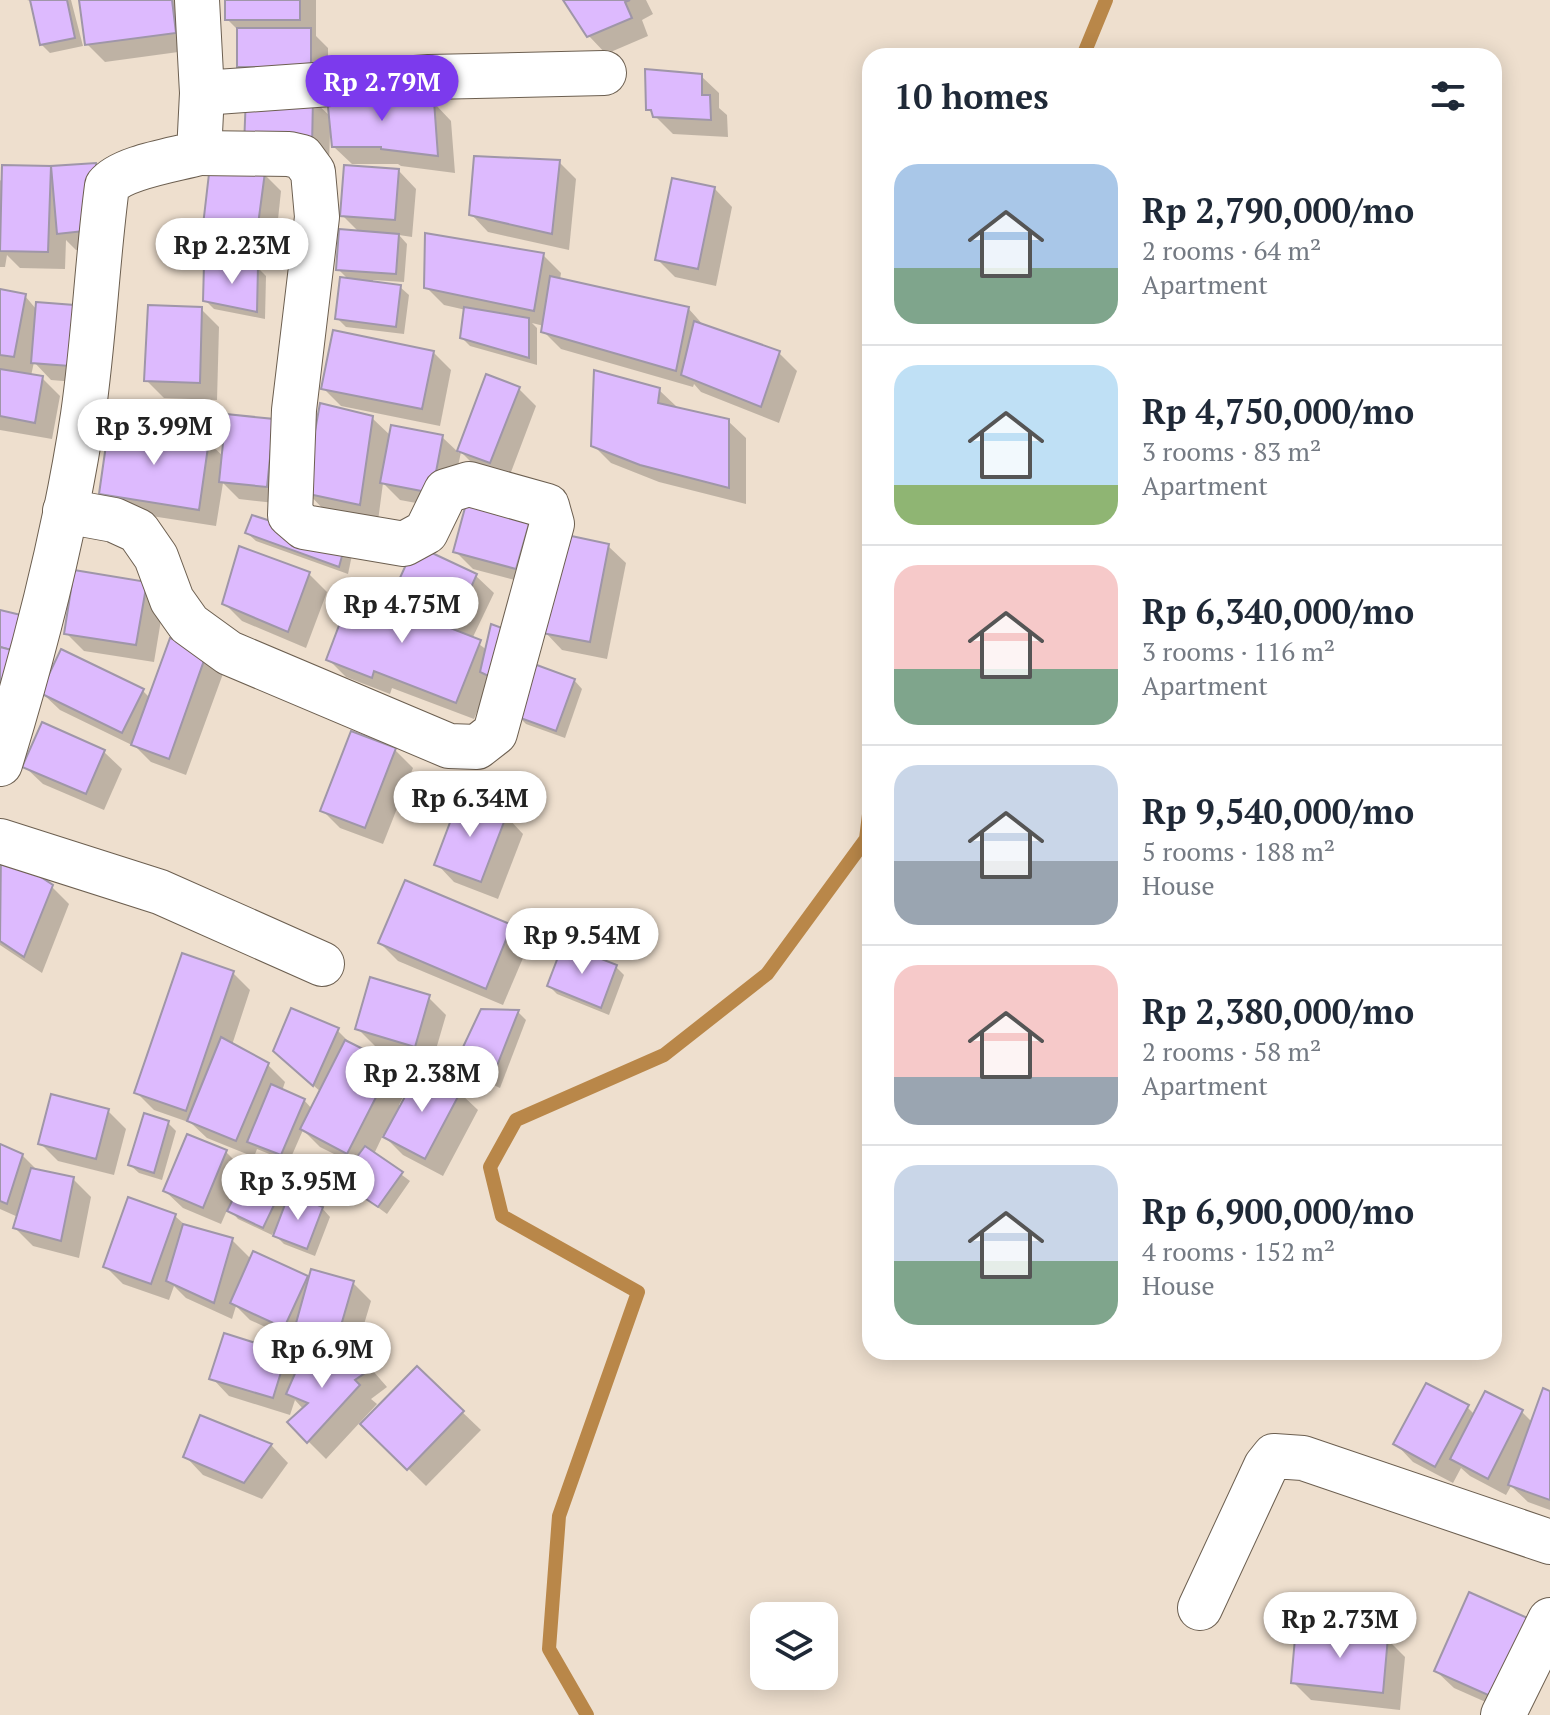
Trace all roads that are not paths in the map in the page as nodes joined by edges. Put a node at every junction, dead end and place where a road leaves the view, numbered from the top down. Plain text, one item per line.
1 (197, 0) edge
2 (604, 73) dead end
3 (202, 93) junction
4 (199, 153) junction
5 (65, 511) junction
6 (0, 764) edge
7 (0, 841) edge
8 (322, 964) dead end
9 (1550, 1542) edge
10 (1200, 1608) dead end
11 (1550, 1620) edge
12 (1503, 1715) edge

1 - 3 street
2 - 3 street
3 - 4 street
4 - 5 street
4 - 5 street
5 - 6 street
7 - 8 street
9 - 10 street
11 - 12 street

